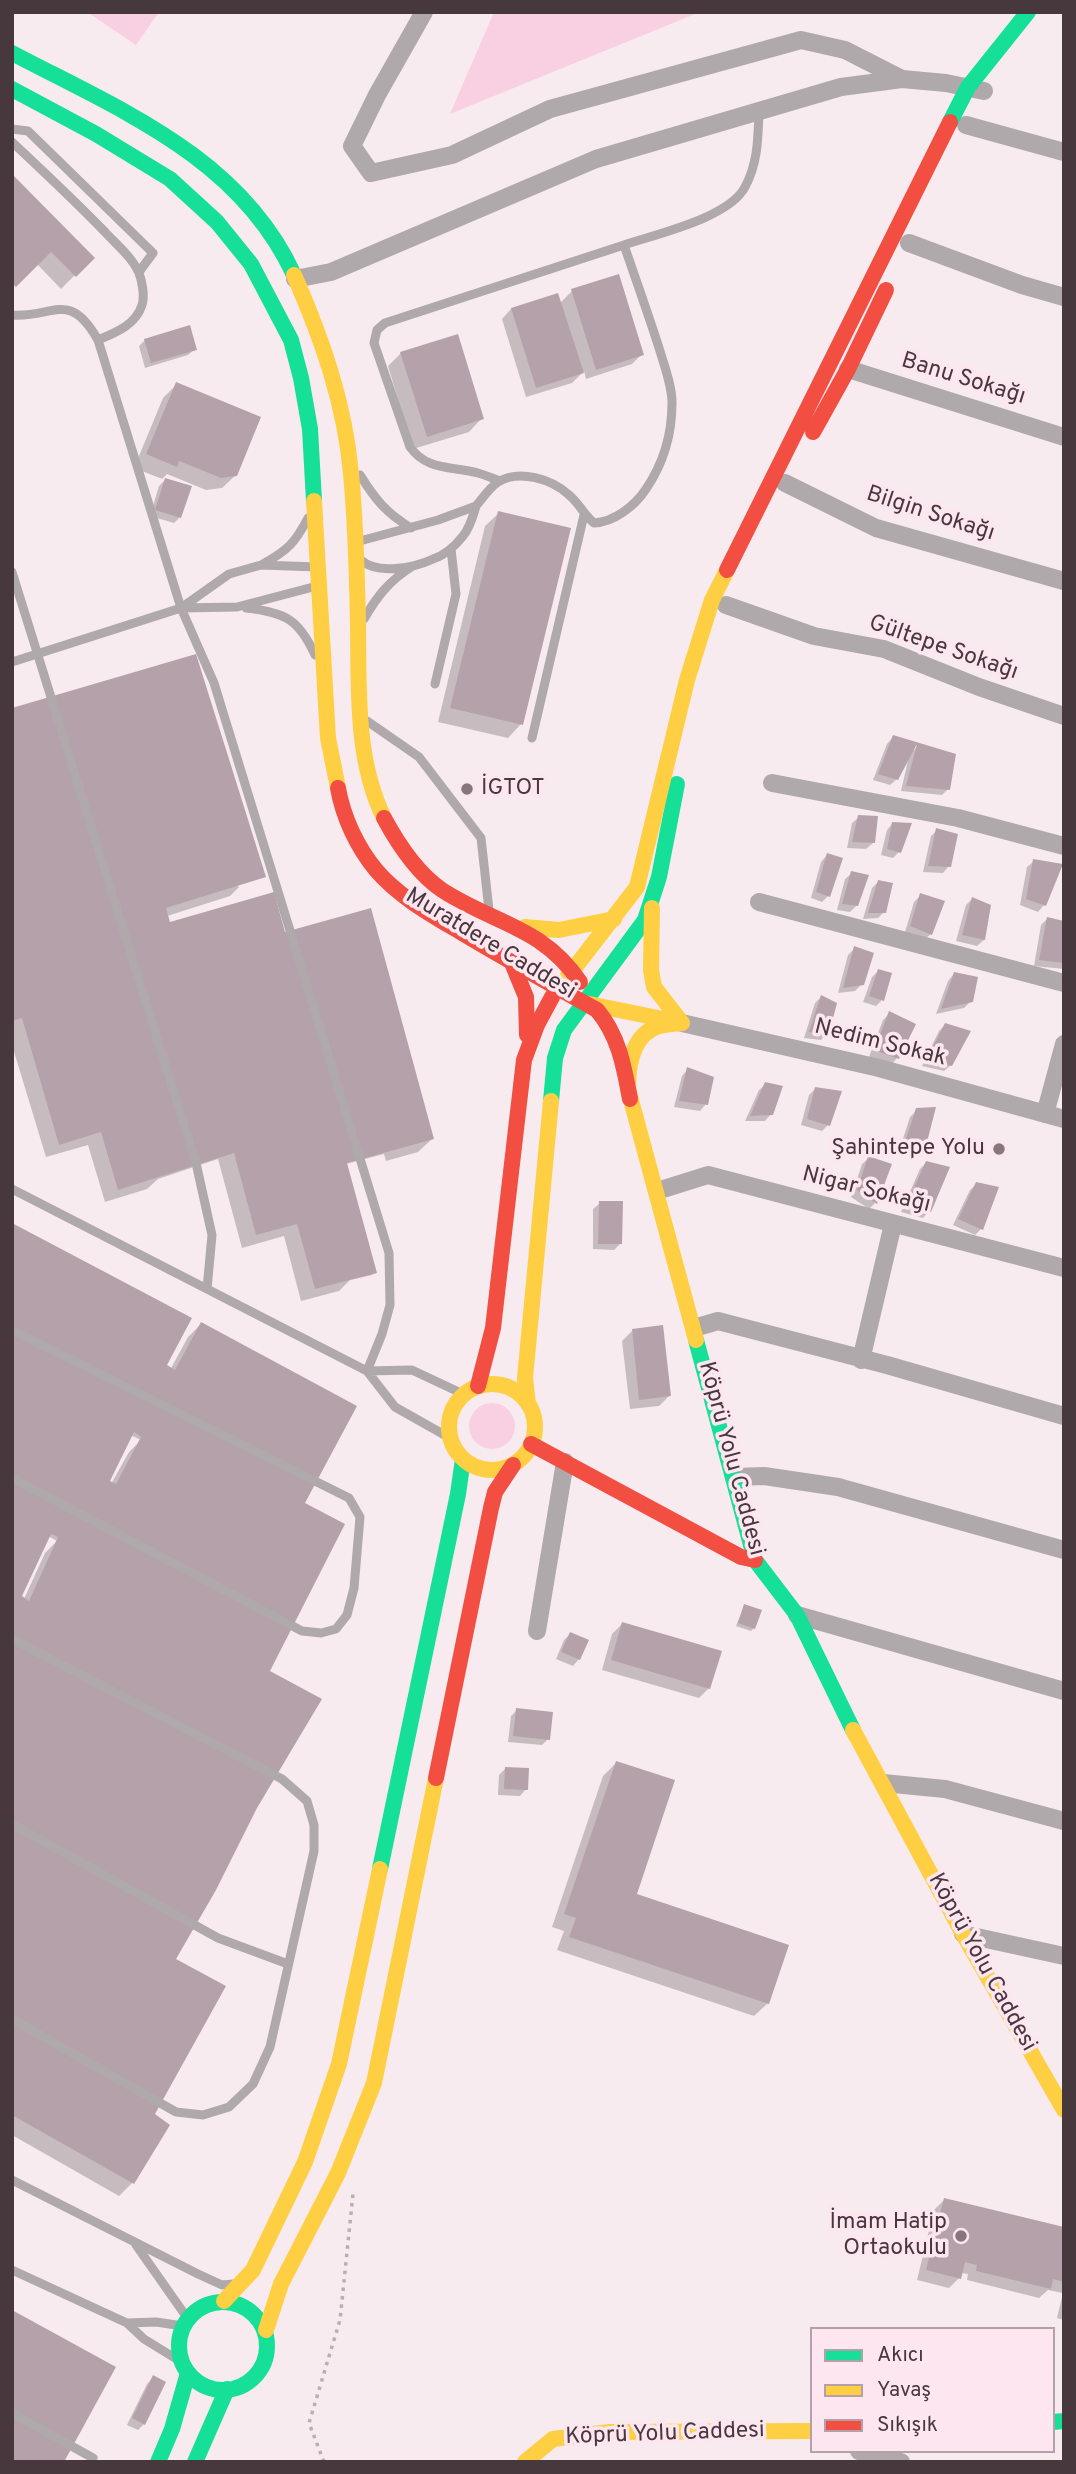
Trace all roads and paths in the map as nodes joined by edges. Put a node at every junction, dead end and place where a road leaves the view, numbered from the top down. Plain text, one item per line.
1 (424, 12) edge
2 (1025, 16) edge
3 (12, 52) edge
4 (902, 79) junction
5 (12, 89) edge
6 (976, 89) junction
7 (758, 112) junction
8 (966, 125) junction
9 (12, 128) edge
10 (12, 142) edge
11 (955, 149) dead end
12 (1064, 152) edge
13 (909, 243) dead end
14 (624, 245) junction
15 (139, 272) junction
16 (892, 277) dead end
17 (295, 279) junction
18 (1064, 297) edge
19 (12, 315) edge
20 (97, 340) junction
21 (848, 369) junction
22 (1064, 437) edge
23 (350, 459) junction
24 (500, 481) junction
25 (785, 483) junction
26 (316, 504) junction
27 (476, 506) junction
28 (584, 515) junction
29 (411, 528) junction
30 (354, 548) junction
31 (451, 549) junction
32 (417, 564) junction
33 (261, 565) junction
34 (319, 568) junction
35 (12, 572) edge
36 (1064, 581) edge
37 (320, 585) junction
38 (726, 605) junction
39 (237, 607) junction
40 (181, 608) junction
41 (358, 630) junction
42 (37, 654) junction
43 (12, 662) edge
44 (325, 678) junction
45 (435, 684) dead end
46 (1064, 716) edge
47 (361, 717) junction
48 (532, 738) dead end
49 (772, 783) dead end
50 (1064, 846) edge
51 (652, 897) junction
52 (760, 902) dead end
53 (489, 915) junction
54 (614, 919) junction
55 (518, 925) junction
56 (512, 963) junction
57 (573, 968) junction
58 (1064, 983) edge
59 (558, 988) junction
60 (585, 1003) junction
61 (682, 1023) junction
62 (1064, 1044) edge
63 (524, 1060) junction
64 (630, 1099) junction
65 (1045, 1114) junction
66 (1064, 1119) edge
67 (12, 1189) edge
68 (657, 1191) junction
69 (893, 1224) junction
70 (1064, 1268) edge
71 (208, 1289) junction
72 (694, 1328) junction
73 (12, 1330) edge
74 (861, 1360) junction
75 (367, 1371) junction
76 (478, 1386) junction
77 (463, 1394) junction
78 (528, 1404) junction
79 (1064, 1416) edge
80 (450, 1438) junction
81 (531, 1444) junction
82 (463, 1460) junction
83 (565, 1462) junction
84 (513, 1465) junction
85 (734, 1477) junction
86 (12, 1479) edge
87 (1064, 1550) edge
88 (755, 1560) junction
89 (797, 1615) junction
90 (537, 1631) dead end
91 (12, 1639) edge
92 (1064, 1691) edge
93 (883, 1783) junction
94 (1064, 1821) edge
95 (12, 1824) edge
96 (963, 1934) junction
97 (1064, 1956) edge
98 (288, 1964) junction
99 (12, 2020) edge
100 (1063, 2107) edge
101 (338, 2173) junction
102 (12, 2180) edge
103 (135, 2244) junction
104 (12, 2270) edge
105 (248, 2278) junction
106 (224, 2301) junction
107 (127, 2323) junction
108 (185, 2323) junction
109 (265, 2330) junction
110 (186, 2367) junction
111 (227, 2389) junction
112 (12, 2413) edge
113 (809, 2432) edge
114 (864, 2453) edge
115 (91, 2462) edge
116 (158, 2462) edge
117 (195, 2462) edge
118 (324, 2462) edge
119 (526, 2462) edge
120 (900, 2462) edge

1 - 4 street
2 - 6 main road
3 - 17 main road, Muratdere Caddesi
4 - 6 street
4 - 7 street
5 - 26 main road, Muratdere Caddesi
6 - 8 main road
6 - 54 main road
7 - 14 lane
7 - 17 street
8 - 11 main road
8 - 12 street
9 - 15 lane
10 - 15 lane
13 - 18 street
14 - 24 lane
14 - 28 lane
15 - 20 lane
16 - 21 main road
17 - 23 main road, Muratdere Caddesi
19 - 20 lane
20 - 40 lane
21 - 22 street, Banu Sokağı
21 - 25 main road
23 - 29 lane
23 - 30 main road, Muratdere Caddesi
24 - 27 lane
24 - 28 lane
25 - 36 street, Bilgin Sokağı
25 - 38 main road
26 - 30 main road
26 - 33 lane
26 - 34 main road, Muratdere Caddesi
27 - 29 lane
27 - 31 lane
28 - 48 lane
29 - 30 lane
30 - 32 lane
30 - 41 main road, Muratdere Caddesi
31 - 32 lane
31 - 45 lane
32 - 41 lane
33 - 34 lane
33 - 40 lane
34 - 37 main road, Muratdere Caddesi
34 - 41 main road
35 - 42 lane
37 - 39 lane
37 - 44 main road, Muratdere Caddesi
38 - 46 street, Gültepe Sokağı
38 - 51 main road
39 - 40 lane
39 - 44 lane
40 - 42 lane
40 - 75 lane
41 - 47 main road, Muratdere Caddesi
42 - 43 lane
42 - 71 lane
44 - 56 main road, Muratdere Caddesi
47 - 53 lane
47 - 53 main road, Muratdere Caddesi
49 - 50 street
51 - 60 main road
51 - 61 main road
52 - 58 street
53 - 55 main road, Muratdere Caddesi
54 - 55 main road
54 - 57 main road
55 - 57 main road, Muratdere Caddesi
56 - 59 main road, Muratdere Caddesi
56 - 63 main road
57 - 59 main road
57 - 60 main road, Muratdere Caddesi
59 - 60 main road, Muratdere Caddesi
59 - 63 main road
60 - 61 main road
60 - 64 main road
60 - 78 main road
61 - 64 main road, Köprü Yolu Caddesi
61 - 65 street, Nedim Sokak
62 - 65 street
63 - 76 main road
64 - 68 main road, Köprü Yolu Caddesi
65 - 66 street, Nedim Sokak
67 - 71 lane
68 - 69 street, Nigar Sokağı
68 - 72 main road, Köprü Yolu Caddesi
69 - 70 street, Nigar Sokağı
69 - 74 street
71 - 75 lane
72 - 74 street
72 - 85 main road, Köprü Yolu Caddesi
73 - 86 lane
74 - 79 street
75 - 77 lane
75 - 80 lane
76 - 77 main road
76 - 78 main road
77 - 80 main road
78 - 81 main road
80 - 82 main road
81 - 83 main road
81 - 84 main road
82 - 84 main road
82 - 105 main road
83 - 88 main road
83 - 90 street
84 - 101 main road
85 - 87 street
85 - 88 main road, Köprü Yolu Caddesi
88 - 89 main road, Köprü Yolu Caddesi
89 - 92 street
89 - 93 main road, Köprü Yolu Caddesi
91 - 98 lane
93 - 94 street
93 - 96 main road, Köprü Yolu Caddesi
95 - 98 lane
96 - 97 street
96 - 100 main road, Köprü Yolu Caddesi
98 - 99 lane
101 - 109 main road
101 - 118 path
102 - 103 lane
103 - 105 lane
103 - 108 lane
104 - 107 lane
105 - 106 main road
106 - 108 main road
106 - 109 main road
107 - 108 lane
107 - 110 lane
108 - 110 main road
109 - 111 main road
110 - 111 main road
110 - 116 main road
111 - 117 main road
112 - 115 lane
113 - 119 main road, Köprü Yolu Caddesi
114 - 120 street

